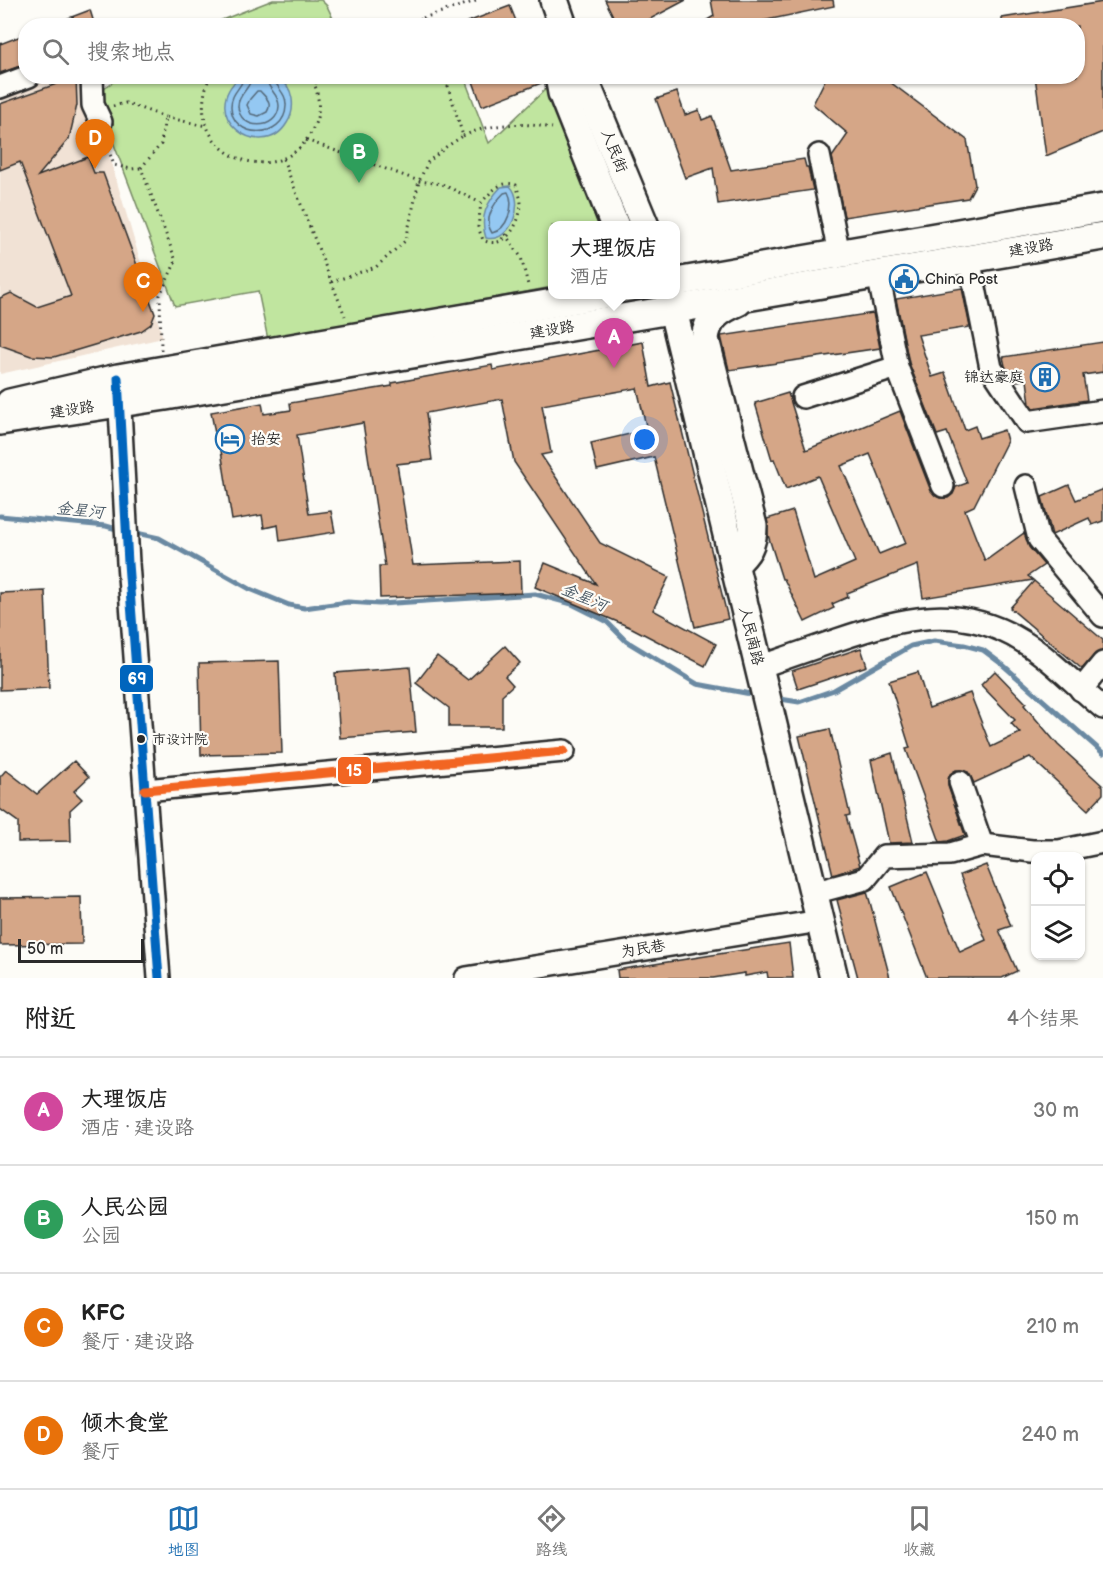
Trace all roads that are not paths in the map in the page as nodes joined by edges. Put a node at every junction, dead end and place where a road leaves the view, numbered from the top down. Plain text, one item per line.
1 (545, 0) edge
2 (554, 0) edge
3 (548, 18) edge
4 (560, 18) edge
5 (18, 80) edge
6 (92, 84) edge
7 (560, 84) edge
8 (587, 84) edge
9 (0, 87) edge
10 (101, 122) road end
11 (819, 155) dead end
12 (1103, 208) edge
13 (613, 221) edge
14 (643, 221) edge
15 (1103, 236) edge
16 (839, 254) junction
17 (969, 258) junction
18 (878, 274) junction
19 (680, 281) edge
20 (753, 295) junction
21 (559, 299) edge
22 (578, 299) edge
23 (671, 302) edge
24 (540, 306) junction
25 (897, 367) junction
26 (119, 391) junction
27 (803, 397) dead end
28 (1103, 411) edge
29 (1, 416) edge
30 (943, 486) dead end
31 (1026, 486) dead end
32 (734, 565) junction
33 (1103, 616) edge
34 (1103, 663) edge
35 (764, 688) junction
36 (1081, 690) junction
37 (1103, 708) edge
38 (564, 752) dead end
39 (960, 782) dead end
40 (145, 789) junction
41 (1103, 842) edge
42 (982, 845) junction
43 (813, 893) junction
44 (820, 921) junction
45 (500, 975) edge
46 (159, 978) edge
47 (466, 978) edge
48 (834, 978) edge

1 - 3 main road
2 - 4 main road
5 - 9 street
6 - 10 street
7 - 13 main road
8 - 14 main road, 人民街
11 - 16 street
12 - 16 main road, 建设路
15 - 17 main road, 建设路
16 - 19 main road, 建设路
17 - 18 main road, 建设路
17 - 28 street
18 - 20 main road, 建设路
18 - 25 street
20 - 23 main road, 建设路
20 - 32 main road
21 - 24 main road
22 - 24 main road, 建设路
23 - 26 main road, 建设路
23 - 32 main road, 人民南路
24 - 26 main road, 建设路
25 - 27 street
25 - 30 street
26 - 29 main road, 建设路
26 - 40 street
31 - 33 street
32 - 35 main road, 人民南路
34 - 36 street
35 - 36 street
35 - 43 main road, 人民南路
36 - 37 street
38 - 40 street
39 - 42 street
40 - 46 street
41 - 42 street
42 - 43 street
43 - 44 main road, 人民南路
44 - 45 street, 为民巷
44 - 48 main road, 人民南路
45 - 47 street, 为民巷

